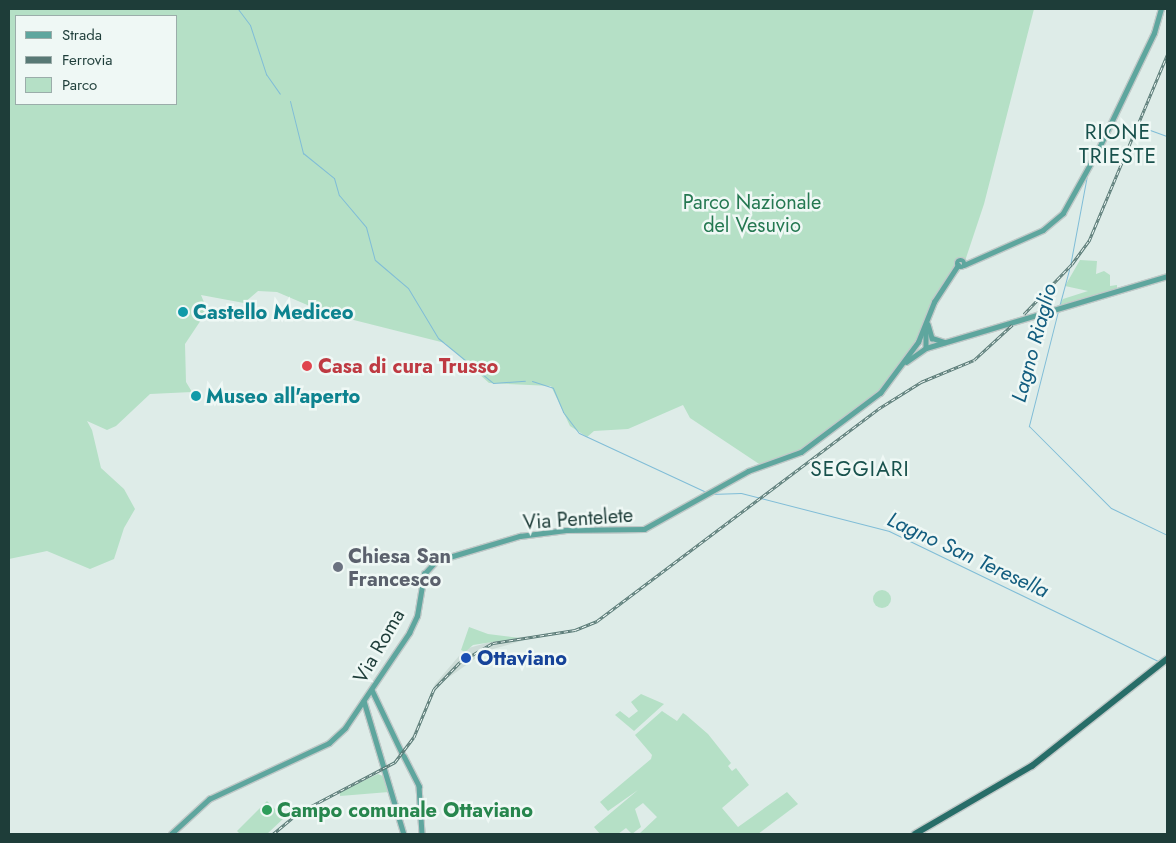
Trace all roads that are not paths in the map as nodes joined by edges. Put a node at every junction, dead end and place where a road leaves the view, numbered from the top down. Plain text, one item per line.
1 (1161, 9) edge
2 (1167, 276) edge
3 (927, 320) junction
4 (925, 327) junction
5 (921, 336) junction
6 (945, 342) junction
7 (926, 348) junction
8 (901, 366) junction
9 (443, 556) joint
10 (1167, 659) edge
11 (1167, 664) edge
12 (372, 690) junction
13 (364, 701) junction
14 (171, 834) edge
15 (404, 834) edge
16 (422, 834) edge
17 (915, 834) edge
18 (922, 834) edge

1 - 3 main road
2 - 6 main road
3 - 4 main road
3 - 6 main road
4 - 5 main road
4 - 7 main road
5 - 7 main road
5 - 8 main road
6 - 7 main road
7 - 8 main road
8 - 9 main road, Via Pentelete
9 - 12 main road, Via Roma
10 - 17 highway
11 - 18 highway
12 - 13 main road, Via Roma
12 - 16 main road
13 - 14 main road, Via Roma
13 - 15 main road

